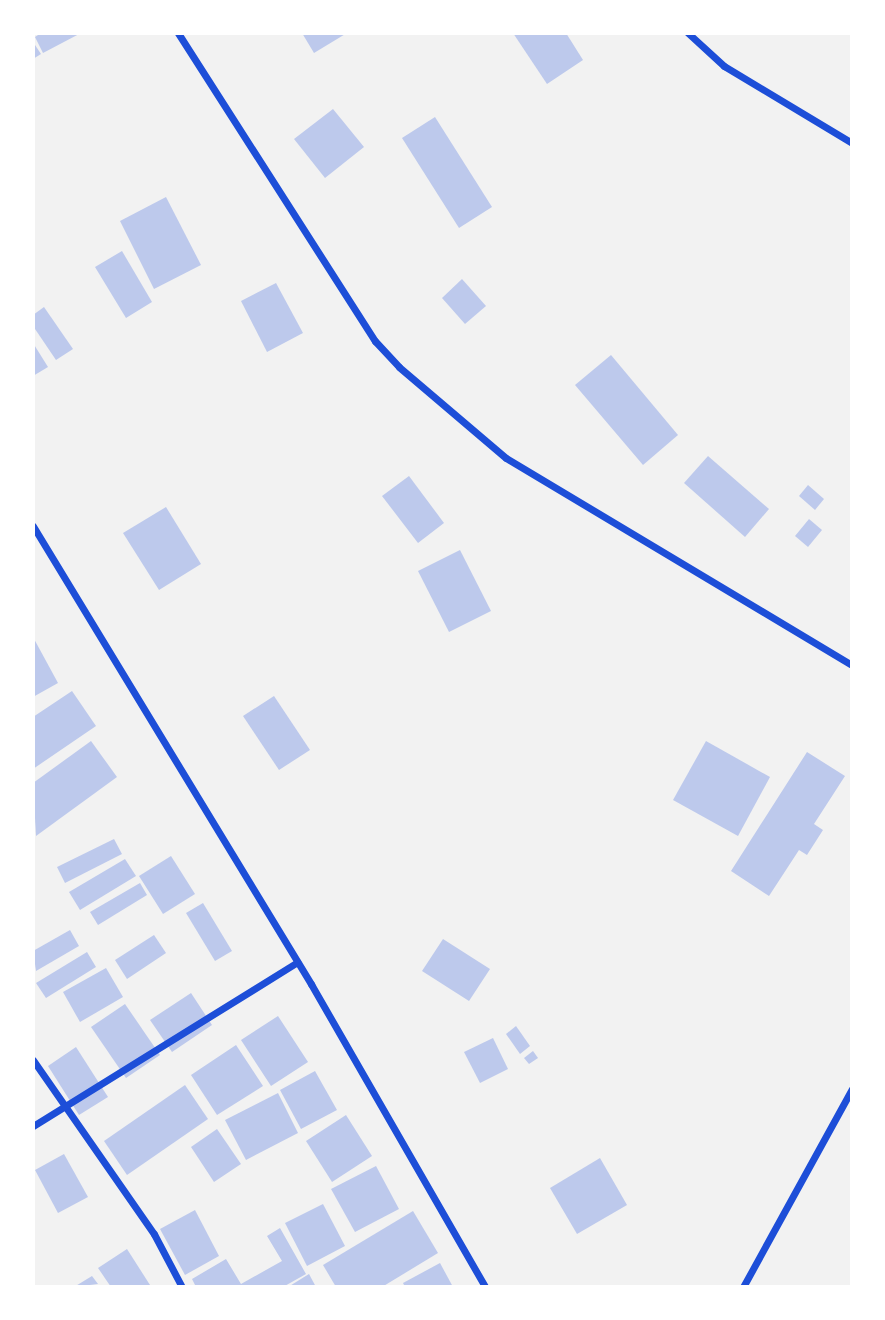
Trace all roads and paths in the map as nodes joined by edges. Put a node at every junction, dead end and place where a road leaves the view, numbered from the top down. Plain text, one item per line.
1 (178, 33) edge
2 (688, 33) edge
3 (852, 143) edge
4 (33, 526) edge
5 (852, 665) edge
6 (296, 962) junction
7 (33, 1060) edge
8 (852, 1089) edge
9 (65, 1107) junction
10 (33, 1126) edge
11 (182, 1287) edge
12 (485, 1287) edge
13 (743, 1287) edge

1 - 5 street
2 - 3 street
4 - 6 street
6 - 9 street
6 - 12 street
7 - 9 street
8 - 13 street
9 - 10 street
9 - 11 street

